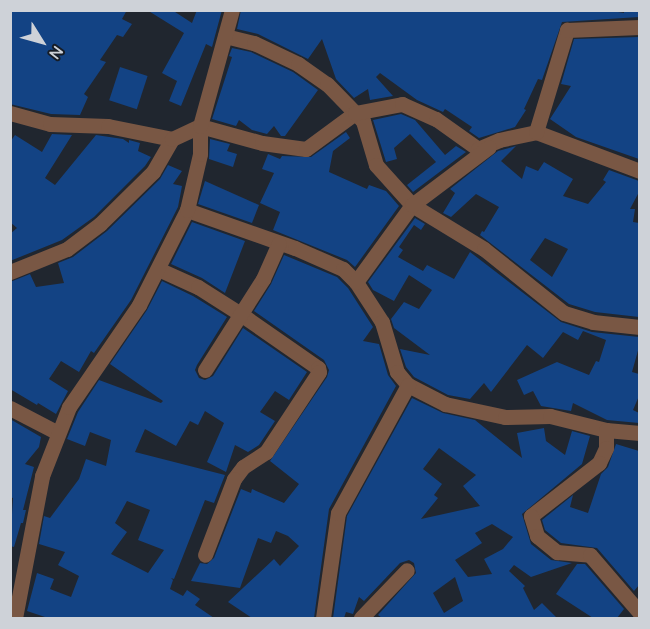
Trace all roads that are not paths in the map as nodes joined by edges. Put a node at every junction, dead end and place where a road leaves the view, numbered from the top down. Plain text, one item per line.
1 (232, 10) edge
2 (639, 27) edge
3 (225, 36) junction
4 (10, 113) edge
5 (355, 113) junction
6 (200, 126) junction
7 (536, 132) junction
8 (172, 140) junction
9 (499, 140) junction
10 (639, 171) edge
11 (412, 205) junction
12 (187, 210) junction
13 (279, 243) junction
14 (158, 269) junction
15 (10, 272) edge
16 (356, 282) junction
17 (242, 315) junction
18 (639, 327) edge
19 (205, 370) dead end
20 (408, 385) junction
21 (10, 408) edge
22 (606, 430) junction
23 (639, 432) edge
24 (58, 433) junction
25 (205, 555) dead end
26 (407, 570) dead end
27 (639, 613) edge
28 (15, 618) edge
29 (323, 618) edge
30 (361, 618) edge

1 - 3 street
2 - 7 street
3 - 5 street
3 - 6 street
4 - 8 street
5 - 6 street
5 - 9 street
5 - 11 street
6 - 8 street
6 - 12 street
7 - 9 street
7 - 10 street
8 - 15 street
9 - 11 street
11 - 16 street
11 - 18 street
12 - 13 street
12 - 14 street
13 - 16 street
13 - 17 street
14 - 17 street
14 - 24 street
16 - 20 street
17 - 19 street
17 - 25 street
20 - 22 street
20 - 29 street
21 - 24 street
22 - 23 street
22 - 27 street
24 - 28 street
26 - 30 street

